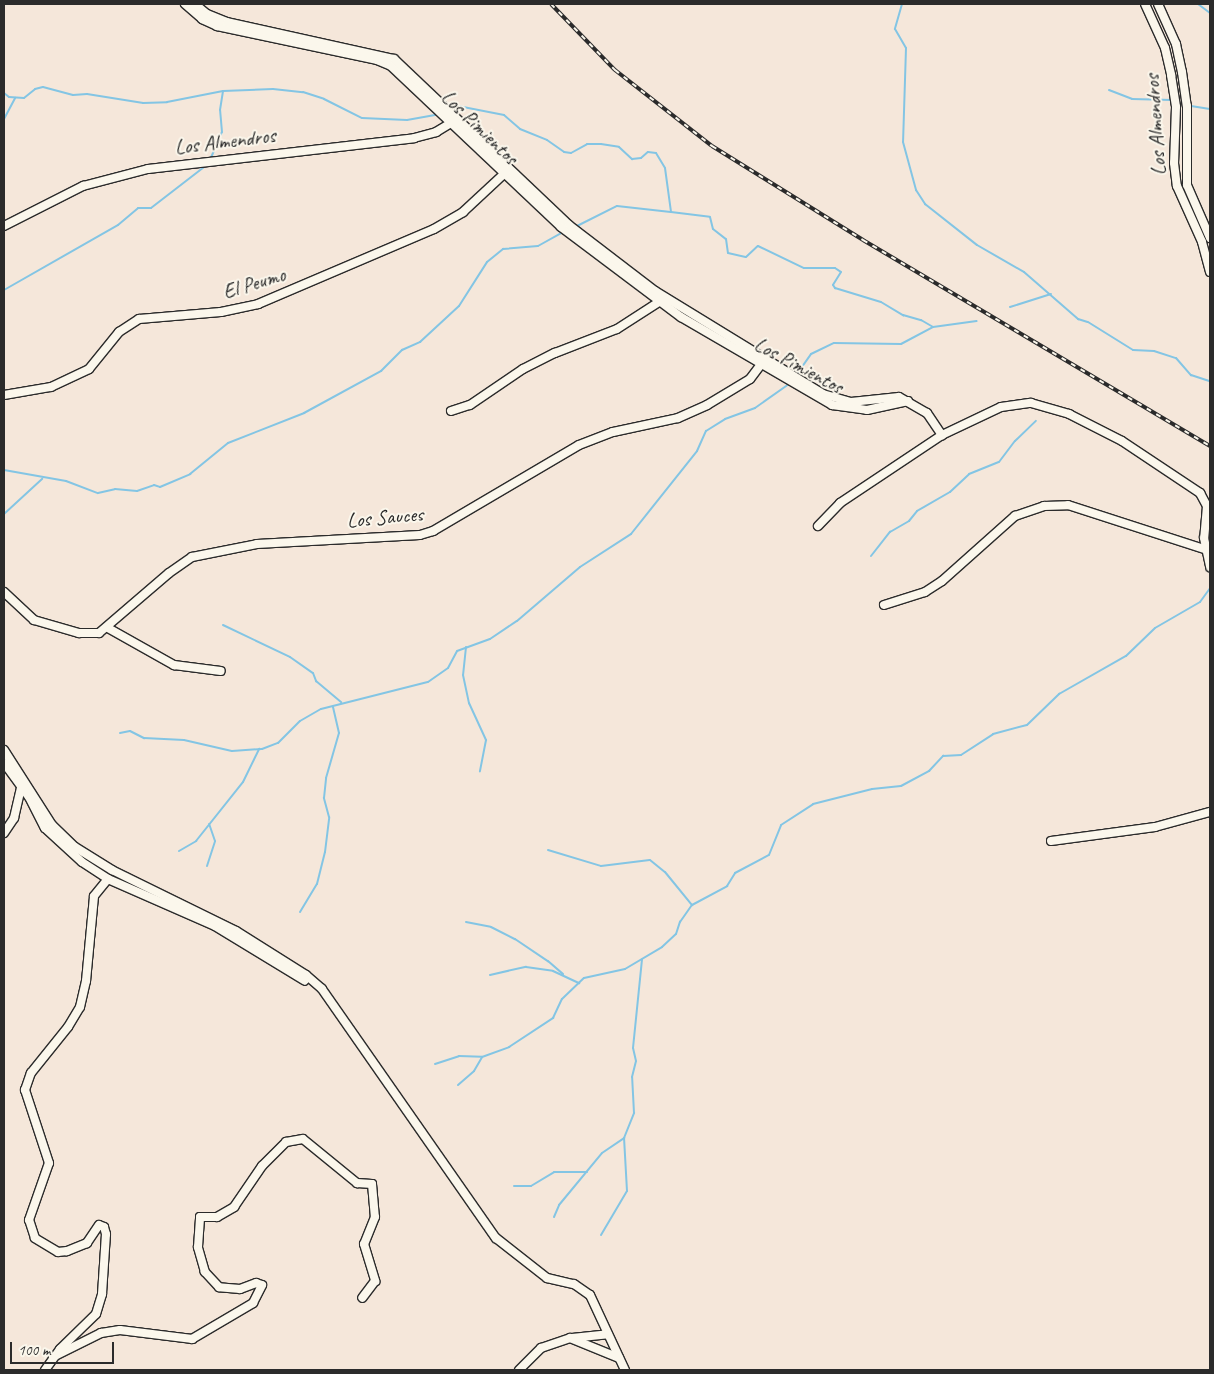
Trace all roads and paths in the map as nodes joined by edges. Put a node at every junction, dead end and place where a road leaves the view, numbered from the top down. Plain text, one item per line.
1 (185, 4) edge
2 (195, 4) edge
3 (1145, 4) edge
4 (1158, 4) edge
5 (1166, 4) edge
6 (1163, 14) junction
7 (454, 121) junction
8 (506, 172) junction
9 (4, 226) edge
10 (1210, 238) edge
11 (1210, 272) edge
12 (659, 302) junction
13 (762, 363) junction
14 (4, 395) edge
15 (451, 411) dead end
16 (942, 435) junction
17 (818, 526) dead end
18 (1204, 549) junction
19 (1210, 566) edge
20 (4, 592) edge
21 (884, 605) dead end
22 (108, 628) junction
23 (221, 671) dead end
24 (4, 750) edge
25 (4, 763) edge
26 (21, 787) junction
27 (1210, 812) edge
28 (1192, 818) junction
29 (1194, 827) dead end
30 (4, 833) edge
31 (1051, 841) dead end
32 (108, 879) junction
33 (305, 981) dead end
34 (362, 1298) dead end
35 (608, 1334) junction
36 (570, 1338) junction
37 (53, 1357) junction
38 (619, 1358) junction
39 (45, 1370) edge
40 (519, 1370) edge
41 (625, 1370) edge

1 - 7 street, Los Pimientos
2 - 7 street, Los Pimientos
3 - 11 street, Los Almendros
4 - 6 street, Los Almendros
5 - 6 street
6 - 10 street, Los Almendros
7 - 8 street, Los Pimientos
7 - 9 street, Los Almendros
8 - 12 street, Los Pimientos
8 - 13 street, Los Pimientos
8 - 14 street, El Peumo
12 - 13 street, Los Pimientos
12 - 15 street
13 - 16 street, Los Pimientos
13 - 22 street, Los Sauces
16 - 17 street
16 - 18 street
18 - 19 street
18 - 21 street
20 - 22 street
22 - 23 street
24 - 35 street
25 - 26 street
26 - 30 street
26 - 32 street
27 - 28 street
28 - 29 street
28 - 31 street
32 - 33 street
32 - 37 street
34 - 37 street
35 - 36 street
35 - 38 street
36 - 38 street
36 - 40 street
37 - 39 street
38 - 41 street

